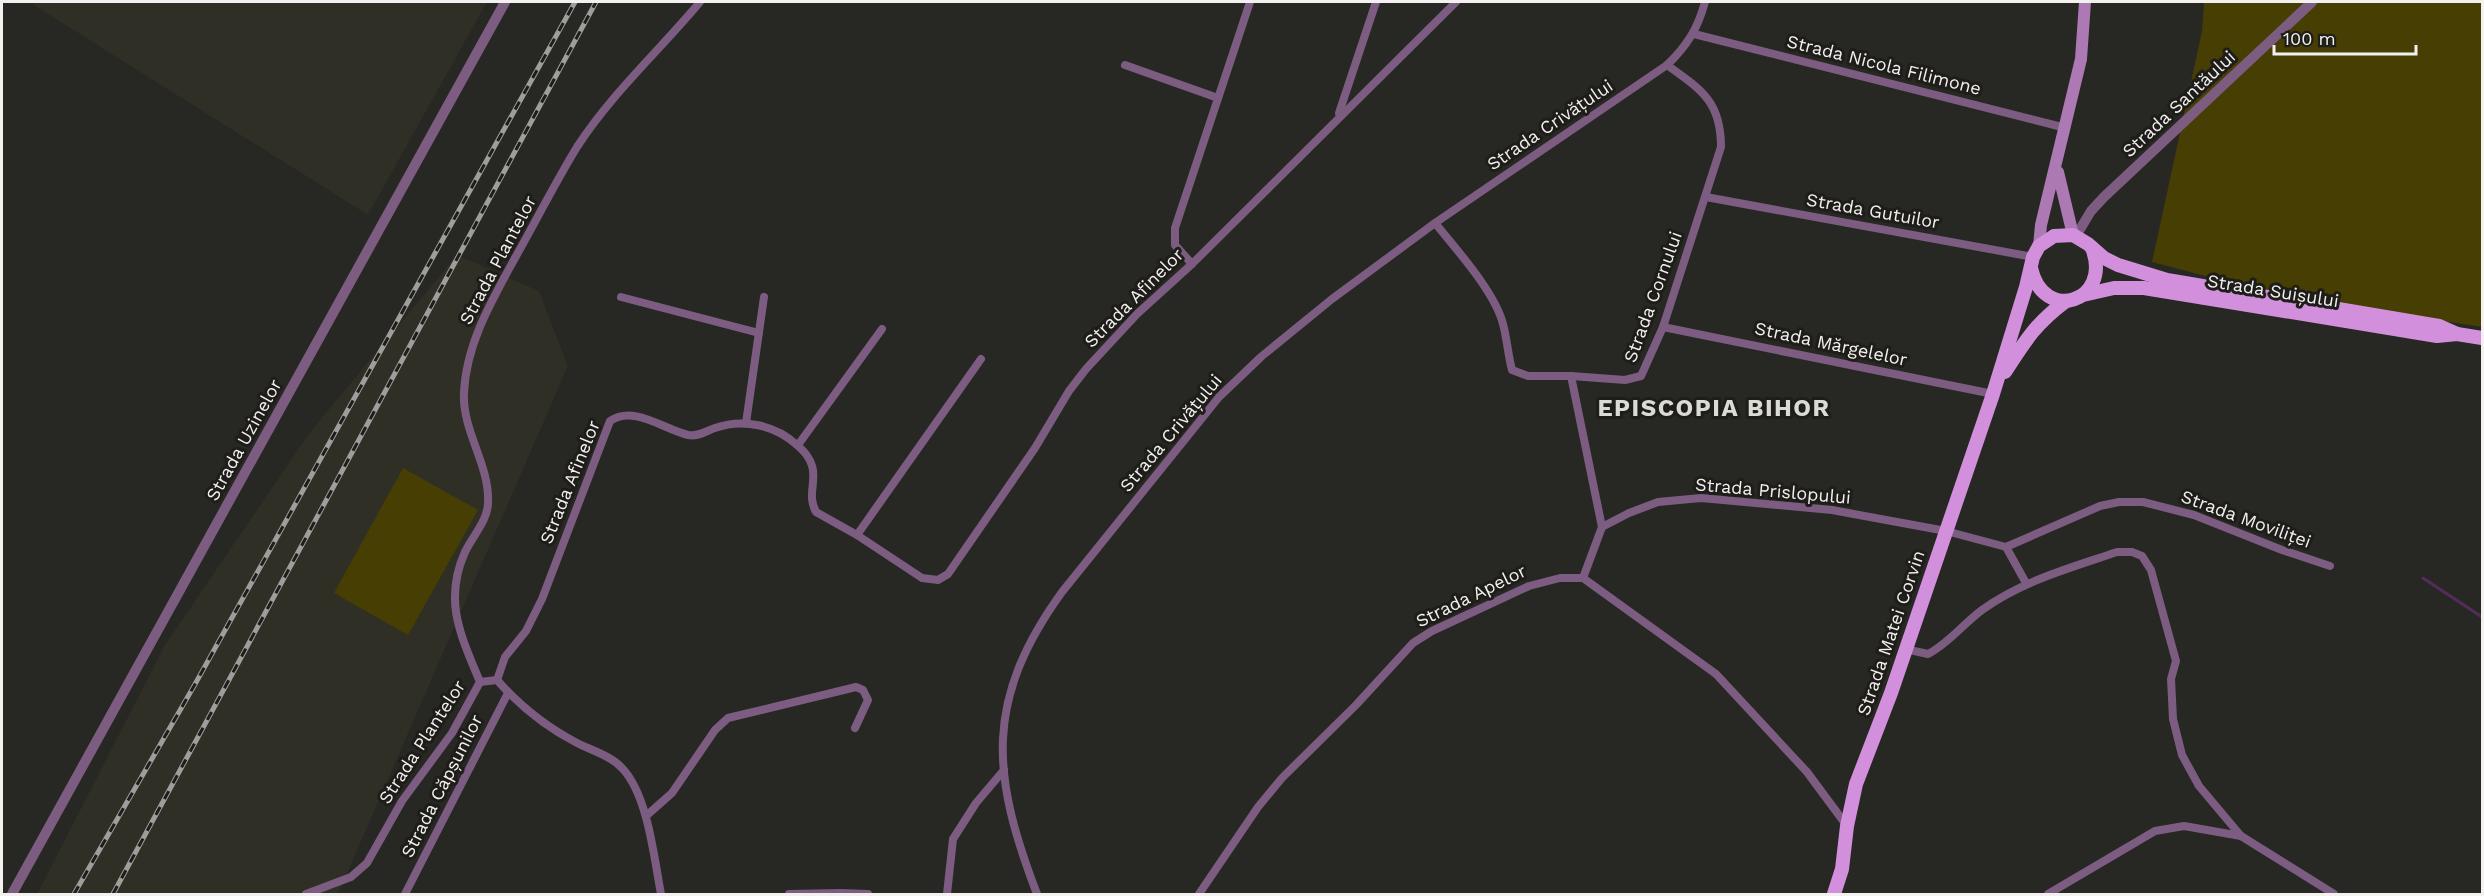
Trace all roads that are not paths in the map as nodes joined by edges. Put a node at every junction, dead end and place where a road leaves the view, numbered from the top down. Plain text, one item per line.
1 (505, 2) edge
2 (700, 2) edge
3 (1250, 2) edge
4 (1376, 2) edge
5 (1456, 2) edge
6 (1705, 2) edge
7 (2085, 2) edge
8 (2312, 2) edge
9 (1694, 34) junction
10 (1125, 65) dead end
11 (1667, 65) junction
12 (1218, 98) junction
13 (1338, 116) junction
14 (2066, 128) junction
15 (2057, 164) junction
16 (1706, 197) junction
17 (1436, 223) junction
18 (2074, 235) junction
19 (2092, 248) junction
20 (2034, 256) junction
21 (1192, 264) junction
22 (2083, 295) junction
23 (621, 297) dead end
24 (764, 297) dead end
25 (2066, 301) junction
26 (1663, 327) junction
27 (882, 329) dead end
28 (759, 333) junction
29 (2457, 334) junction
30 (2482, 338) edge
31 (981, 359) dead end
32 (1571, 376) junction
33 (1994, 390) junction
34 (746, 423) junction
35 (798, 445) junction
36 (1602, 527) junction
37 (1946, 531) junction
38 (857, 535) junction
39 (2006, 547) junction
40 (2330, 566) dead end
41 (1582, 578) junction
42 (2026, 583) junction
43 (1905, 649) junction
44 (497, 681) junction
45 (480, 682) junction
46 (508, 693) junction
47 (855, 728) dead end
48 (1004, 770) junction
49 (646, 816) junction
50 (1847, 826) junction
51 (2241, 836) junction
52 (12, 894) edge
53 (306, 894) edge
54 (405, 894) edge
55 (661, 894) edge
56 (789, 894) edge
57 (868, 894) edge
58 (947, 894) edge
59 (1037, 894) edge
60 (1199, 894) edge
61 (1834, 894) edge
62 (2048, 894) edge
63 (2334, 894) edge

1 - 52 street, Strada Uzinelor
2 - 45 street, Strada Plantelor
3 - 12 street
4 - 13 street
5 - 13 street, Strada Afinelor
6 - 9 street
7 - 14 main road, Strada Matei Corvin
8 - 18 street, Strada Santăului
9 - 11 street, Strada Crivățului
9 - 14 street, Strada Nicola Filimone
10 - 12 street
11 - 16 street, Strada Cornului
11 - 17 street, Strada Crivățului
12 - 21 street
13 - 21 street, Strada Afinelor
14 - 15 main road, Strada Matei Corvin
15 - 18 main road, Strada Matei Corvin
15 - 20 main road, Strada Matei Corvin
16 - 20 street, Strada Gutuilor
16 - 26 street, Strada Cornului
17 - 32 street, Strada Cornului
17 - 48 street, Strada Crivățului
18 - 19 main road
18 - 20 main road
19 - 22 main road
19 - 29 main road, Strada Suișului
20 - 25 main road
20 - 33 main road, Strada Matei Corvin
21 - 38 street, Strada Afinelor
22 - 25 main road
22 - 29 main road, Strada Suișului
23 - 28 street
24 - 28 street
25 - 33 main road, Strada Matei Corvin
26 - 32 street, Strada Cornului
26 - 33 street, Strada Mărgelelor
27 - 35 street
28 - 34 street
29 - 30 main road, Strada Suișului
31 - 38 street
32 - 36 street
33 - 37 main road, Strada Matei Corvin
34 - 35 street, Strada Afinelor
34 - 44 street, Strada Afinelor
35 - 38 street, Strada Afinelor
36 - 37 street, Strada Prislopului
36 - 41 street
37 - 39 street
37 - 43 main road, Strada Matei Corvin
39 - 40 street, Strada Moviliței
39 - 42 street
41 - 50 street
41 - 60 street, Strada Apelor
42 - 43 street
42 - 51 street
43 - 50 main road, Strada Matei Corvin
44 - 45 street
44 - 46 street
45 - 53 street, Strada Plantelor
46 - 49 street
46 - 54 street, Strada Căpșunilor
47 - 49 street
48 - 58 street
48 - 59 street, Strada Crivățului
49 - 55 street
50 - 61 main road, Strada Matei Corvin
51 - 62 street
51 - 63 street
56 - 57 street

